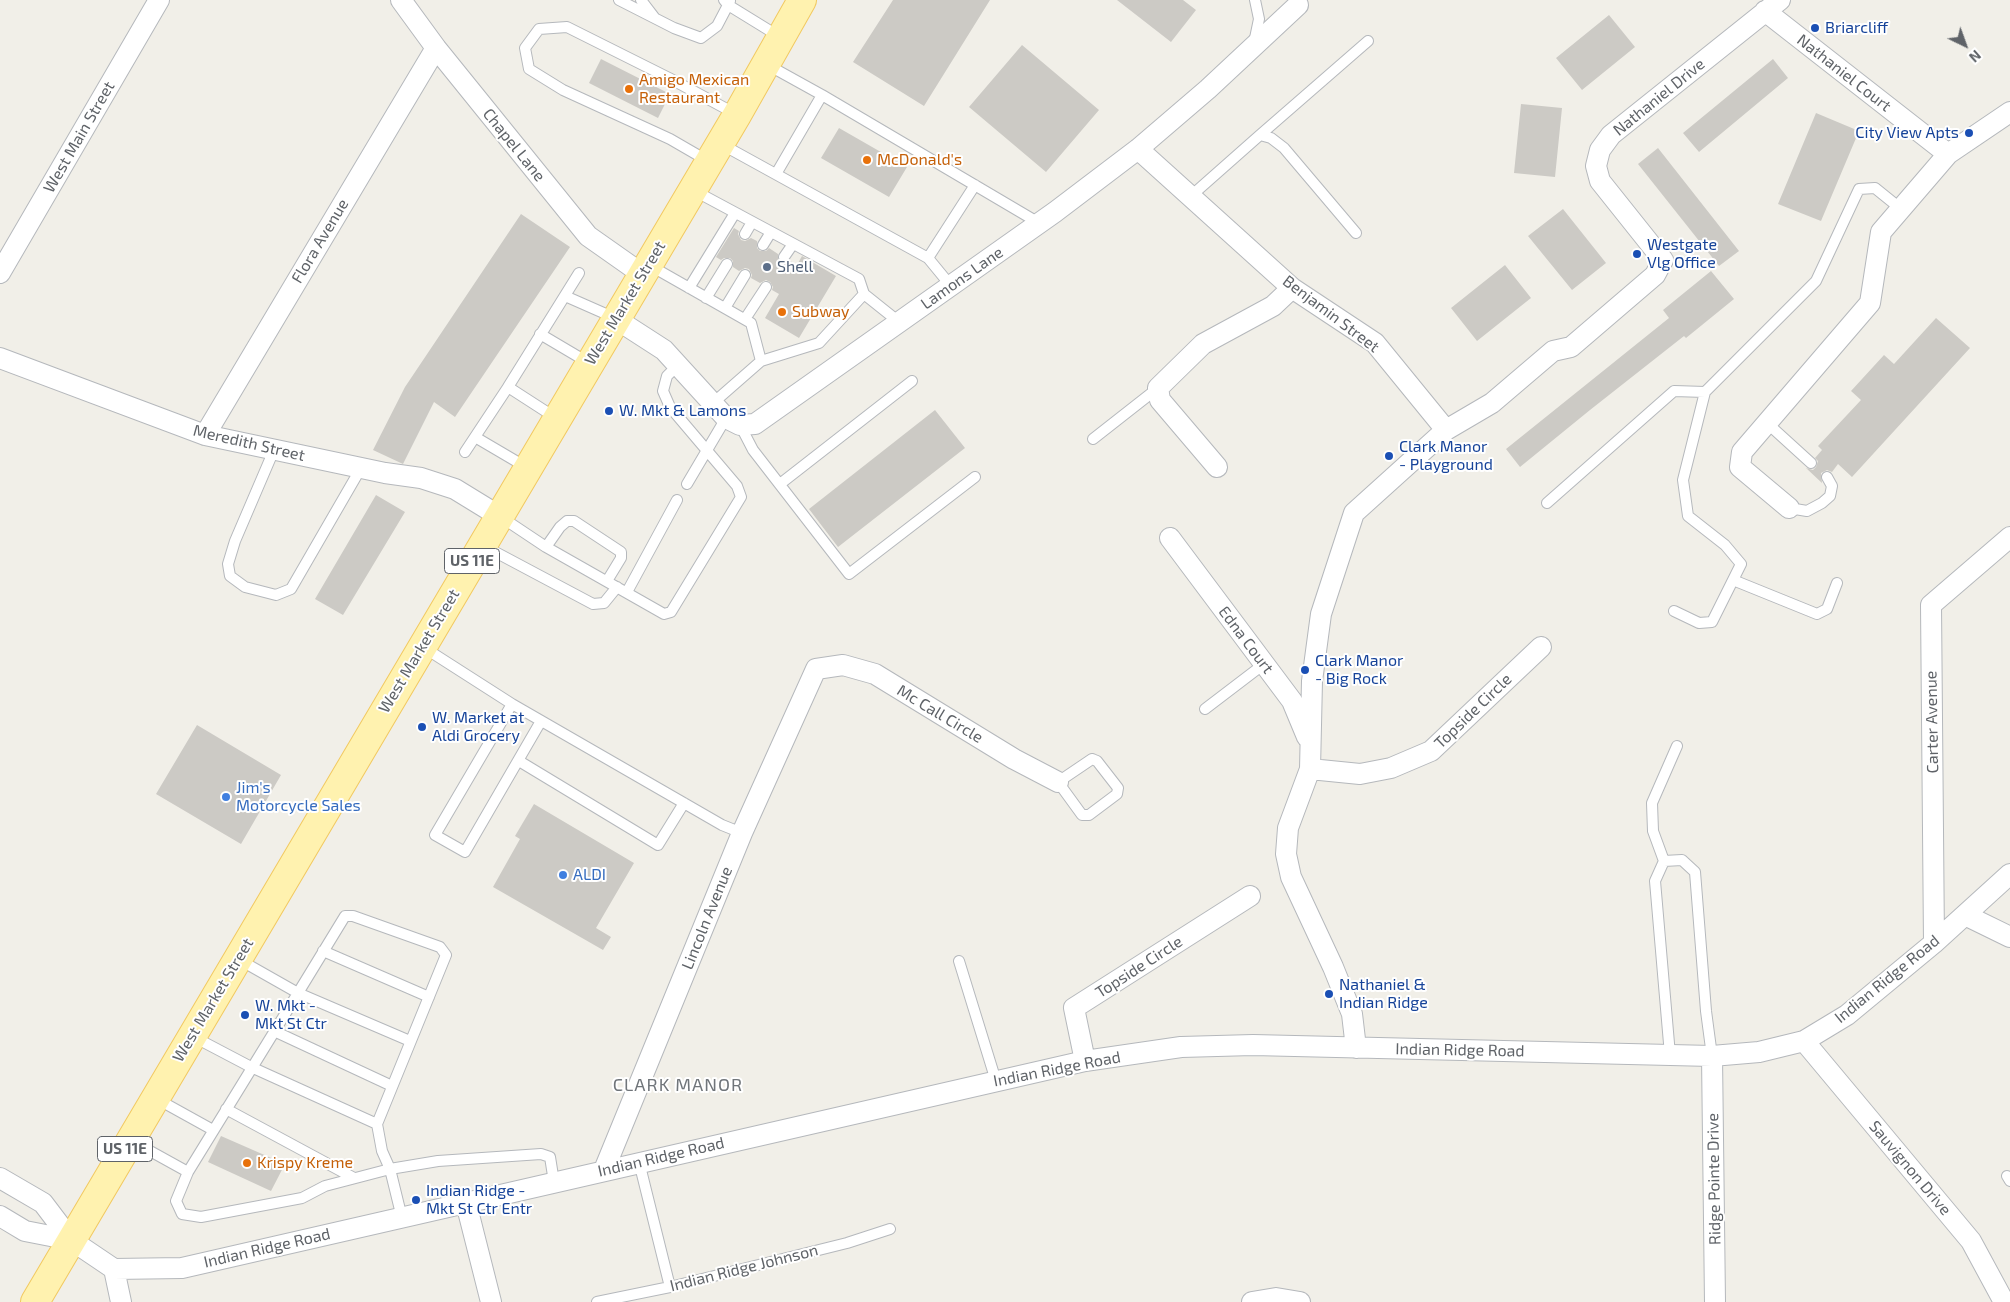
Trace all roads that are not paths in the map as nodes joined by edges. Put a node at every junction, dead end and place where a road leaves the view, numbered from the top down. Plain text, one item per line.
1 (159, 0) edge
2 (401, 0) edge
3 (619, 0) edge
4 (641, 0) edge
5 (802, 0) edge
6 (1255, 0) edge
7 (727, 2) edge
8 (1298, 5) dead end
9 (1773, 5) edge
10 (657, 19) junction
11 (781, 38) junction
12 (1368, 41) dead end
13 (1253, 46) junction
14 (436, 48) junction
15 (766, 64) junction
16 (822, 95) junction
17 (2010, 112) edge
18 (737, 115) junction
19 (1260, 135) junction
20 (1138, 149) junction
21 (714, 153) junction
22 (1948, 154) junction
23 (776, 174) junction
24 (974, 185) junction
25 (692, 189) junction
26 (1191, 196) junction
27 (1901, 209) junction
28 (735, 213) junction
29 (752, 222) junction
30 (1039, 223) junction
31 (771, 232) junction
32 (1356, 233) dead end
33 (745, 234) dead end
34 (793, 244) junction
35 (763, 245) dead end
36 (784, 257) dead end
37 (928, 258) junction
38 (727, 264) dead end
39 (645, 269) junction
40 (0, 273) edge
41 (579, 273) dead end
42 (746, 275) dead end
43 (951, 286) junction
44 (766, 287) dead end
45 (689, 288) junction
46 (1292, 288) junction
47 (864, 294) junction
48 (564, 296) junction
49 (706, 298) junction
50 (725, 308) junction
51 (616, 319) junction
52 (745, 320) junction
53 (900, 322) junction
54 (540, 334) junction
55 (0, 358) edge
56 (761, 361) junction
57 (590, 363) junction
58 (678, 365) junction
59 (912, 381) dead end
60 (508, 387) junction
61 (1158, 388) junction
62 (1705, 392) junction
63 (713, 403) junction
64 (556, 419) junction
65 (733, 422) junction
66 (1767, 423) junction
67 (1446, 430) junction
68 (205, 435) junction
69 (475, 437) junction
70 (1093, 439) dead end
71 (274, 450) junction
72 (706, 451) junction
73 (465, 452) dead end
74 (1811, 463) dead end
75 (1217, 467) dead end
76 (361, 468) junction
77 (527, 468) junction
78 (975, 477) dead end
79 (1827, 477) dead end
80 (687, 484) dead end
81 (780, 484) junction
82 (677, 500) dead end
83 (1547, 503) dead end
84 (1789, 508) joint
85 (499, 516) junction
86 (1170, 538) dead end
87 (2010, 538) edge
88 (481, 545) junction
89 (546, 548) junction
90 (1733, 580) junction
91 (607, 581) junction
92 (1837, 584) dead end
93 (617, 587) junction
94 (627, 592) junction
95 (1674, 611) dead end
96 (421, 646) junction
97 (1540, 647) dead end
98 (1264, 664) junction
99 (816, 669) joint
100 (512, 704) junction
101 (1205, 709) dead end
102 (541, 721) junction
103 (1677, 746) dead end
104 (1312, 749) junction
105 (519, 761) junction
106 (1310, 770) junction
107 (1058, 782) junction
108 (684, 803) junction
109 (742, 833) junction
110 (1664, 862) junction
111 (2010, 874) edge
112 (1250, 896) dead end
113 (1965, 915) junction
114 (2010, 936) edge
115 (1934, 943) junction
116 (323, 951) junction
117 (238, 959) junction
118 (959, 961) dead end
119 (298, 993) junction
120 (428, 997) junction
121 (274, 1031) junction
122 (191, 1036) junction
123 (410, 1041) junction
124 (1804, 1041) junction
125 (1356, 1048) junction
126 (1670, 1055) junction
127 (1712, 1056) junction
128 (1084, 1061) junction
129 (251, 1068) junction
130 (996, 1081) junction
131 (392, 1086) junction
132 (155, 1098) junction
133 (226, 1109) junction
134 (376, 1124) junction
135 (213, 1130) junction
136 (130, 1140) junction
137 (639, 1162) junction
138 (390, 1169) junction
139 (604, 1170) junction
140 (188, 1172) junction
141 (0, 1178) edge
142 (354, 1178) junction
143 (554, 1182) junction
144 (466, 1203) junction
145 (0, 1216) edge
146 (402, 1218) junction
147 (890, 1229) dead end
148 (71, 1240) junction
149 (114, 1269) junction
150 (670, 1286) junction
151 (34, 1302) edge
152 (121, 1302) edge
153 (491, 1302) edge
154 (597, 1302) edge
155 (1252, 1302) edge
156 (1300, 1302) edge
157 (1715, 1302) edge
158 (2004, 1302) edge

1 - 40 street, West Main Street
2 - 14 street, Chapel Lane
3 - 10 lane
4 - 10 lane
5 - 11 main road, West Market Street / US 11E
6 - 13 lane
7 - 10 lane
7 - 11 lane
8 - 13 street, Lamons Lane
9 - 22 street, Nathaniel Court
9 - 67 street, Nathaniel Drive
11 - 15 main road, West Market Street / US 11E
12 - 19 lane
13 - 20 street, Lamons Lane
14 - 39 street, Chapel Lane
14 - 68 street, Flora Avenue
15 - 16 lane
15 - 18 main road, West Market Street / US 11E
16 - 23 lane
16 - 24 lane
17 - 22 street
18 - 21 main road, West Market Street / US 11E
18 - 21 lane
19 - 26 lane
19 - 32 lane
20 - 26 street, Benjamin Street
20 - 30 street, Lamons Lane
21 - 23 lane
21 - 25 main road, West Market Street / US 11E
22 - 27 street
23 - 37 lane
24 - 30 lane
24 - 37 lane
25 - 28 lane
25 - 39 main road, West Market Street / US 11E
26 - 46 street, Benjamin Street
27 - 62 lane
27 - 66 street
28 - 29 lane
28 - 45 lane
29 - 31 lane
29 - 33 lane
30 - 43 street, Lamons Lane
31 - 34 lane
31 - 35 lane
34 - 36 lane
34 - 47 lane
37 - 43 lane
38 - 49 lane
39 - 45 lane
39 - 51 main road, West Market Street / US 11E
41 - 48 lane
42 - 50 lane
43 - 53 street, Lamons Lane
44 - 52 lane
45 - 49 lane
46 - 61 street
46 - 67 street, Benjamin Street
47 - 53 lane
47 - 56 lane
48 - 51 lane
48 - 54 lane
49 - 50 lane
50 - 52 lane
51 - 57 main road, West Market Street / US 11E
51 - 58 street
52 - 56 lane
53 - 65 street, Lamons Lane
54 - 57 lane
54 - 60 lane
55 - 68 street, Meredith Street
56 - 63 lane
57 - 64 main road, West Market Street / US 11E
58 - 63 street
58 - 72 lane
59 - 81 lane
60 - 64 lane
60 - 69 lane
61 - 70 lane
61 - 75 street
62 - 83 lane
62 - 90 lane
63 - 65 street
64 - 77 main road, West Market Street / US 11E
65 - 72 lane
65 - 81 lane
66 - 74 lane
66 - 84 street
67 - 104 street, Nathaniel Drive
68 - 71 street, Meredith Street
69 - 73 lane
69 - 77 lane
71 - 76 street, Meredith Street
71 - 76 lane
72 - 80 lane
72 - 94 lane
76 - 85 street, Meredith Street
77 - 85 main road, West Market Street / US 11E
78 - 81 lane
79 - 84 lane
82 - 94 lane
85 - 88 main road, West Market Street / US 11E
85 - 89 lane
86 - 98 street, Edna Court
87 - 115 street, Carter Avenue
88 - 93 lane
88 - 96 main road, West Market Street / US 11E
89 - 91 lane
89 - 91 lane
90 - 92 lane
90 - 95 lane
91 - 93 lane
93 - 94 lane
96 - 100 lane
96 - 117 main road, West Market Street / US 11E
97 - 106 street, Topside Circle
98 - 101 lane
98 - 104 street, Edna Court
99 - 107 street, Mc Call Circle
99 - 109 street, Lincoln Avenue
100 - 102 lane
100 - 105 lane
102 - 105 lane
102 - 108 lane
103 - 110 lane
104 - 106 street, Nathaniel Drive
105 - 108 lane
106 - 125 street, Nathaniel Drive
107 - 107 lane
108 - 109 lane
109 - 139 street, Lincoln Avenue
110 - 126 lane
110 - 127 lane
111 - 113 street, Indian Ridge Road
112 - 128 street, Topside Circle
113 - 114 street
113 - 115 street, Indian Ridge Road
115 - 124 street, Indian Ridge Road
116 - 119 lane
116 - 120 lane
116 - 120 lane
117 - 119 lane
117 - 122 main road, West Market Street / US 11E
118 - 130 lane
119 - 121 lane
119 - 123 lane
120 - 123 lane
121 - 129 lane
121 - 131 lane
122 - 129 lane
122 - 132 main road, West Market Street / US 11E
123 - 131 lane
124 - 127 street, Indian Ridge Road
124 - 158 street, Sauvignon Drive
125 - 126 street, Indian Ridge Road
125 - 128 street, Indian Ridge Road
126 - 127 street, Indian Ridge Road
127 - 157 street, Ridge Pointe Drive
128 - 130 street, Indian Ridge Road
129 - 133 lane
129 - 134 lane
130 - 137 street, Indian Ridge Road
131 - 134 lane
132 - 135 lane
132 - 136 main road, West Market Street / US 11E
133 - 135 lane
133 - 142 lane
134 - 138 lane
135 - 140 lane
136 - 140 lane
136 - 148 main road, West Market Street / US 11E
137 - 139 street, Indian Ridge Road
137 - 150 lane
138 - 142 lane
138 - 143 lane
138 - 146 lane
139 - 143 street, Indian Ridge Road
140 - 142 lane
141 - 148 street
143 - 144 street, Indian Ridge Road
144 - 146 street, Indian Ridge Road
144 - 153 street
145 - 148 street
146 - 149 street, Indian Ridge Road
147 - 150 lane, Indian Ridge Johnson
148 - 149 street
148 - 151 main road, West Market Street / US 11E
149 - 152 street
150 - 154 lane, Indian Ridge Johnson
155 - 156 street

